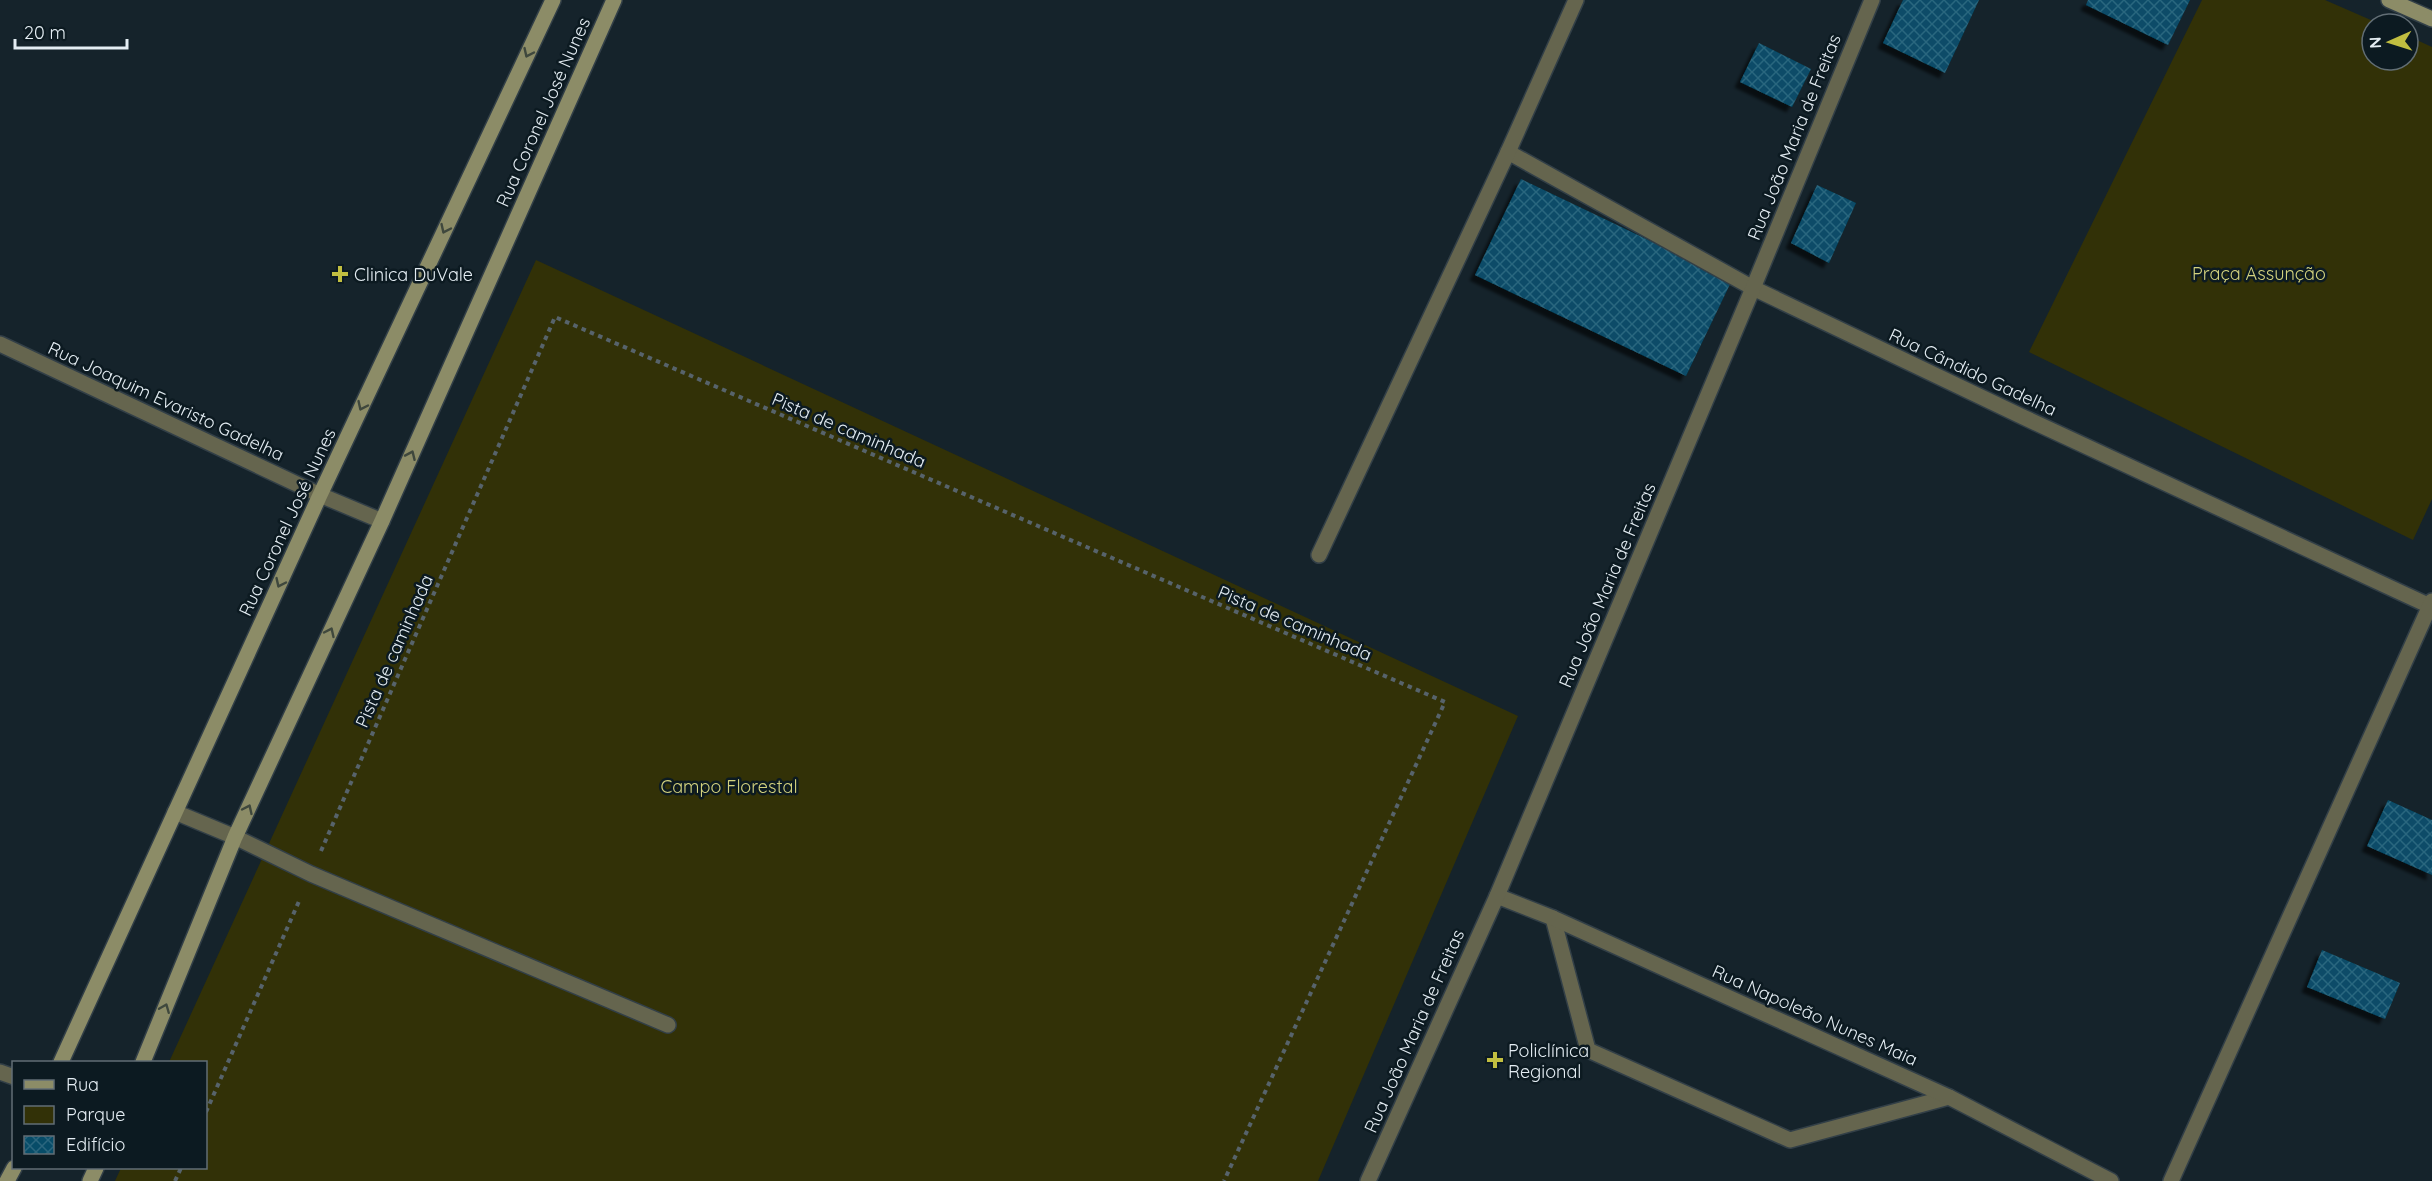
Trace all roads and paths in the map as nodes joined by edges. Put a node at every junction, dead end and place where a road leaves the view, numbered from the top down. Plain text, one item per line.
1 (553, 0) edge
2 (614, 0) edge
3 (1576, 0) edge
4 (1872, 0) edge
5 (2388, 0) edge
6 (2432, 19) edge
7 (1508, 152) junction
8 (1753, 288) junction
9 (0, 344) edge
10 (320, 495) junction
11 (382, 521) junction
12 (1319, 555) dead end
13 (2431, 605) edge
14 (175, 812) junction
15 (235, 837) junction
16 (311, 874) junction
17 (1497, 896) junction
18 (1553, 918) junction
19 (668, 1025) dead end
20 (62, 1061) edge
21 (142, 1061) edge
22 (1949, 1097) junction
23 (207, 1110) edge
24 (1224, 1181) edge
25 (1368, 1181) edge
26 (2110, 1181) edge
27 (2171, 1181) edge

1 -> 10 street, Rua Coronel José Nunes
11 -> 2 street, Rua Coronel José Nunes
3 - 7 street
4 - 8 street, Rua João Maria de Freitas
5 - 6 street
7 - 8 street, Rua Cândido Gadelha
7 - 12 street
8 - 13 street, Rua Cândido Gadelha
8 - 17 street, Rua João Maria de Freitas
9 - 10 street, Rua Joaquim Evaristo Gadelha
10 - 11 street, Rua Joaquim Evaristo Gadelha
10 -> 14 street, Rua Coronel José Nunes
15 -> 11 street, Rua Coronel José Nunes
13 - 27 street
14 - 15 street
14 - 20 street, Rua Coronel José Nunes
15 - 16 street
21 -> 15 street, Rua Coronel José Nunes
16 - 19 street
16 - 23 path, Pista de caminhada
16 - 24 path, Pista de caminhada
17 - 18 street, Rua Napoleão Nunes Maia
17 - 25 street, Rua João Maria de Freitas
18 - 22 street, Rua Napoleão Nunes Maia
18 - 22 street
22 - 26 street, Rua Napoleão Nunes Maia

